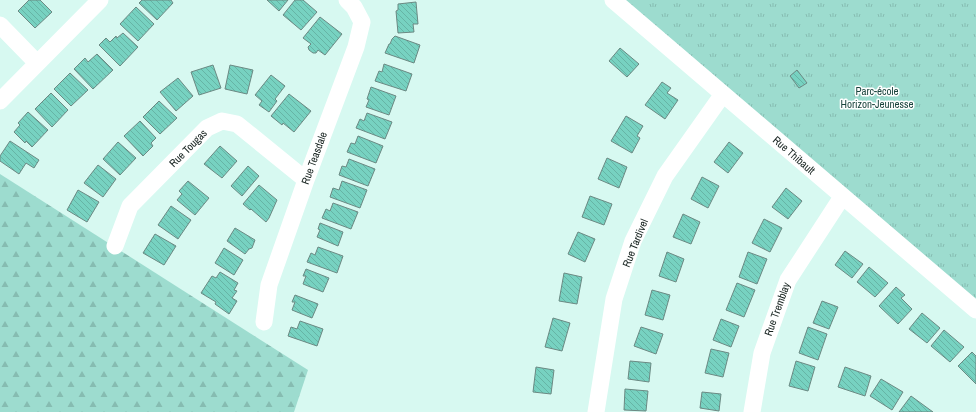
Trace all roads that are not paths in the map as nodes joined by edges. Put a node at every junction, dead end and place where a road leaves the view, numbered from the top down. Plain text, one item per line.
1 (100, 0) edge
2 (347, 0) edge
3 (613, 0) edge
4 (0, 25) edge
5 (37, 64) junction
6 (723, 94) junction
7 (0, 101) edge
8 (306, 180) junction
9 (842, 197) junction
10 (115, 246) dead end
11 (976, 310) edge
12 (264, 322) dead end
13 (757, 411) edge
14 (596, 412) edge

1 - 5 street
2 - 8 street, Rue Teasdale
3 - 6 street, Rue Thibault
4 - 5 street
5 - 7 street
6 - 9 street, Rue Thibault
6 - 14 street, Rue Tardivel
8 - 10 street, Rue Tougas
8 - 12 street, Rue Teasdale
9 - 11 street, Rue Thibault
9 - 13 street, Rue Tremblay

